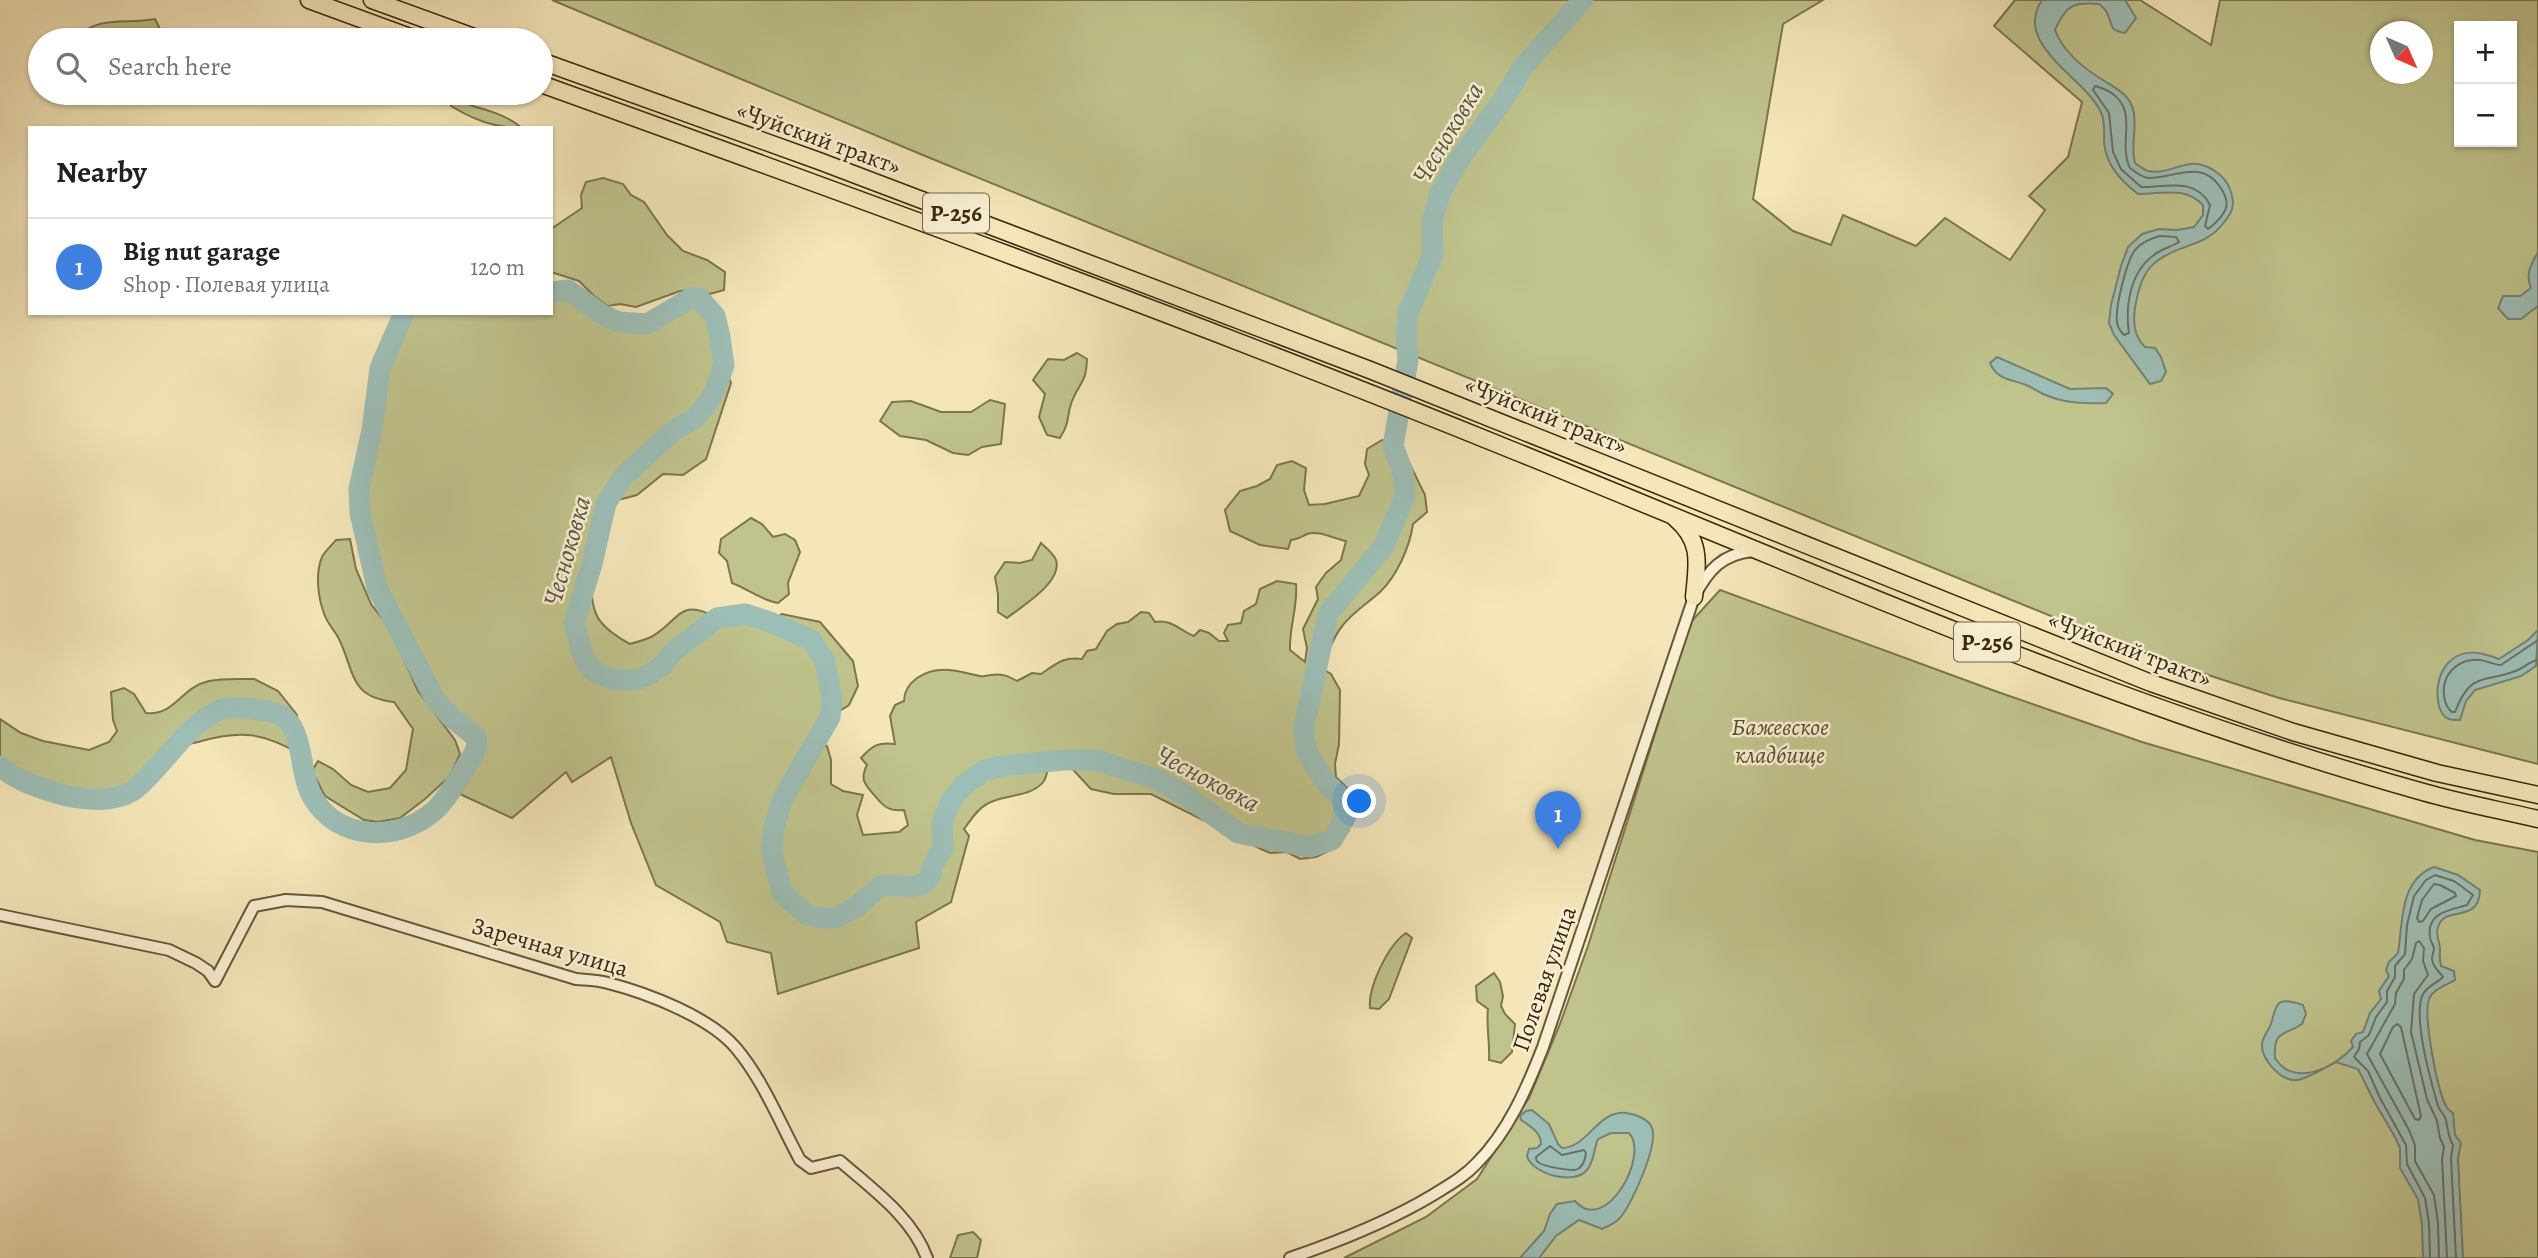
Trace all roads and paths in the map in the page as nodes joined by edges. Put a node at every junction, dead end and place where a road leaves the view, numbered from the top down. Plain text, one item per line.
1 (309, 0) edge
2 (372, 0) edge
3 (385, 28) edge
4 (449, 28) edge
5 (553, 65) edge
6 (553, 88) edge
7 (1667, 513) junction
8 (1761, 551) junction
9 (1694, 597) junction
10 (2538, 795) edge
11 (2538, 819) edge
12 (0, 915) edge
13 (927, 1258) edge
14 (1290, 1258) edge

1 - 3 highway
2 - 4 highway
5 - 10 highway, «Чуйский тракт» / Р-256
6 - 7 highway, «Чуйский тракт» / Р-256
7 - 8 highway, «Чуйский тракт» / Р-256
7 - 9 highway
8 - 9 street, Полевая улица
8 - 11 highway, «Чуйский тракт» / Р-256
9 - 14 street, Полевая улица
12 - 13 street, Заречная улица

